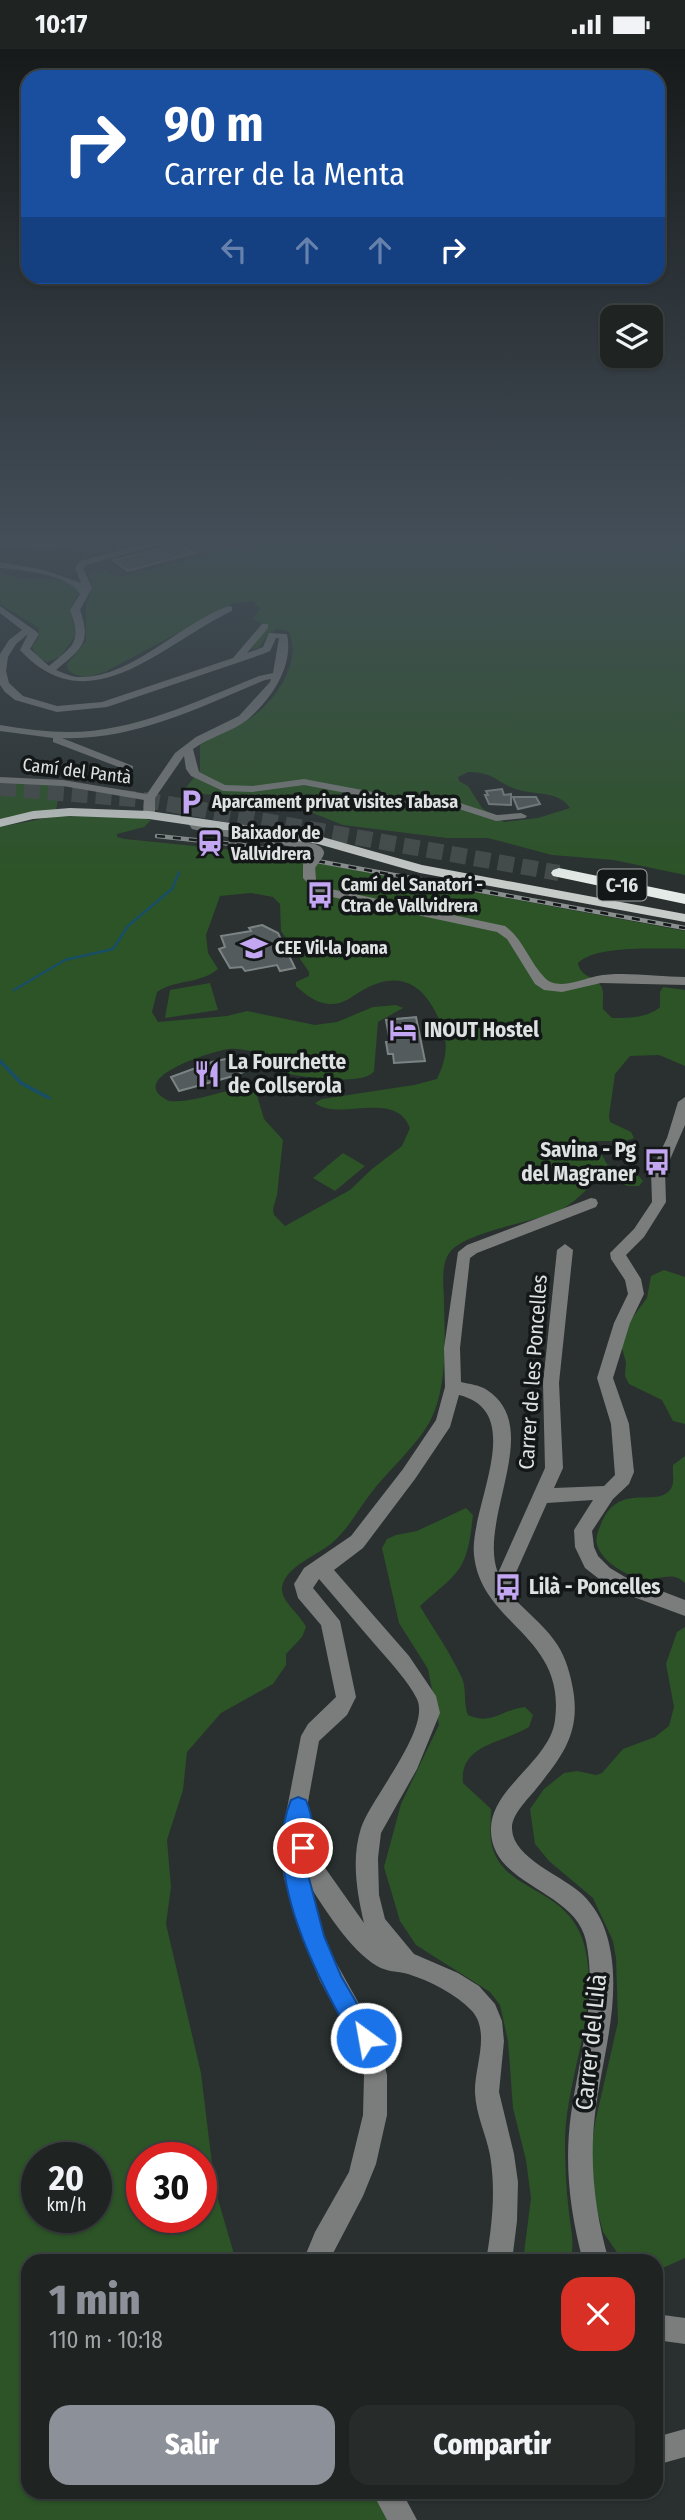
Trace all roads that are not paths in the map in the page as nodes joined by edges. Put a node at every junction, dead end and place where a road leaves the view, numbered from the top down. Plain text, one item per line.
1 (5, 653) edge
2 (28, 653) edge
3 (66, 653) edge
4 (151, 653) edge
5 (241, 653) edge
6 (256, 653) edge
7 (283, 653) edge
8 (236, 659) junction
9 (51, 670) junction
10 (278, 675) junction
11 (0, 728) edge
12 (53, 736) junction
13 (188, 747) junction
14 (129, 768) dead end
15 (0, 780) edge
16 (150, 798) junction
17 (149, 815) junction
18 (522, 816) dead end
19 (0, 823) edge
20 (194, 823) junction
21 (559, 873) tunnel mouth
22 (685, 899) edge
23 (685, 918) edge
24 (685, 981) edge
25 (685, 1102) edge
26 (591, 1203) dead end
27 (565, 1250) dead end
28 (453, 1387) junction
29 (607, 1494) junction
30 (542, 1496) junction
31 (322, 1569) junction
32 (501, 1597) junction
33 (685, 1608) edge
34 (298, 1808) junction
35 (406, 1962) junction
36 (319, 2254) edge
37 (500, 2254) edge
38 (594, 2254) edge
39 (663, 2328) edge
40 (685, 2331) edge
41 (685, 2444) edge
42 (663, 2449) edge
43 (390, 2499) edge
44 (403, 2520) edge

1 - 8 street
2 - 9 street
3 - 9 street
4 - 9 street
5 - 8 street
6 - 8 street
7 - 10 street
10 - 12 street
10 - 13 street
11 - 12 street
12 - 14 street
13 - 16 street
13 - 18 street
15 - 16 street, Camí del Pantà
16 - 17 street
17 - 19 main road
17 - 20 main road
20 - 23 main road
20 - 24 street, bridge
21 - 22 highway, C-16
25 - 29 street
26 - 28 street
27 - 30 street, Carrer de les Poncelles
28 - 31 street
28 - 32 street
29 - 30 street
29 - 33 street
30 - 32 street
31 - 34 street
31 - 35 street
32 - 38 street, Carrer del Lilà
34 - 35 street
34 - 36 street
35 - 37 street
39 - 40 street
41 - 42 street
43 - 44 street

